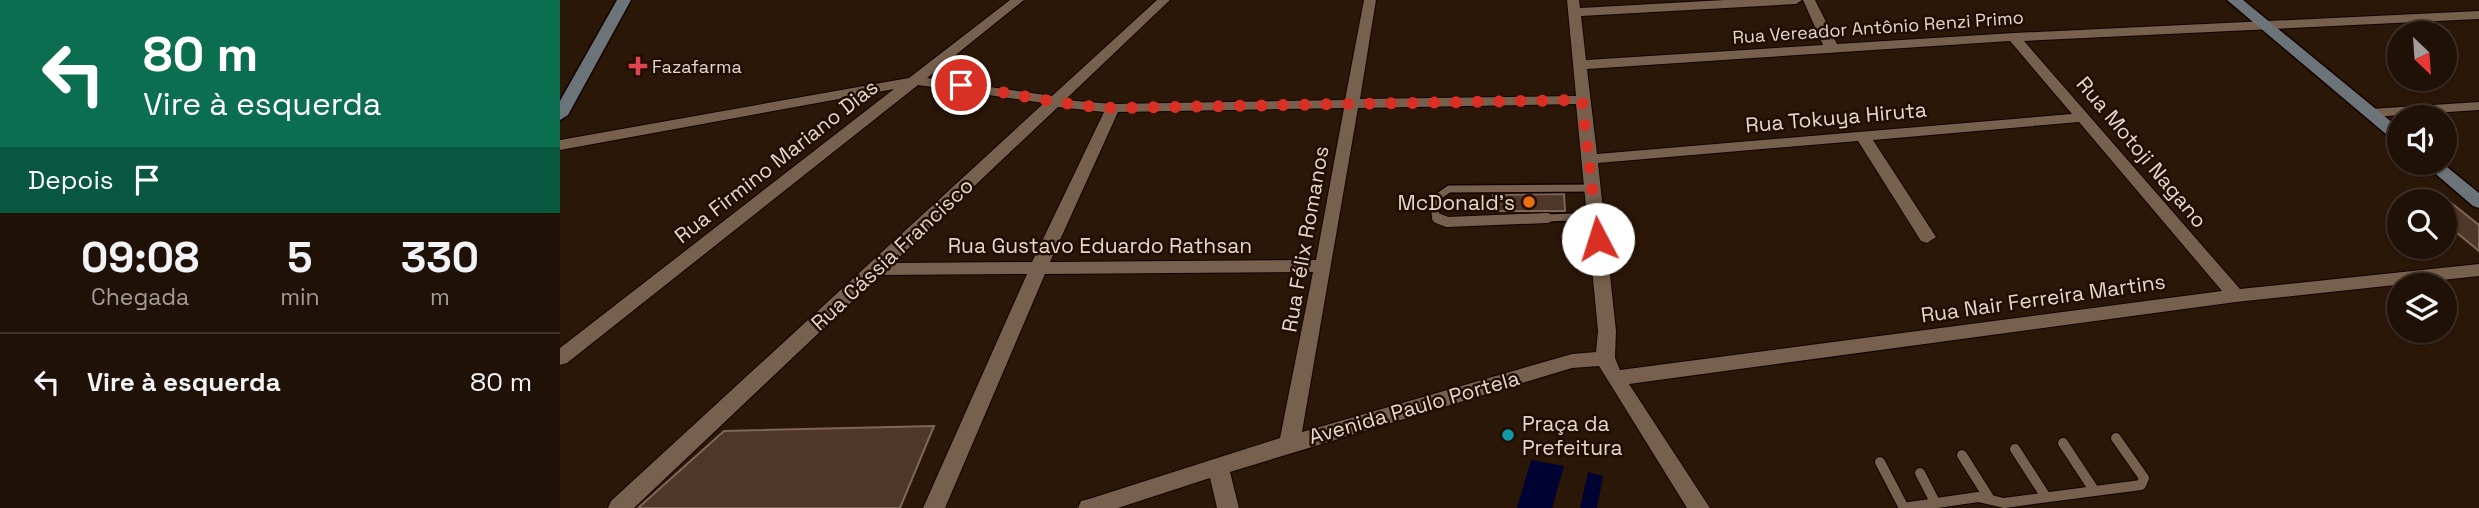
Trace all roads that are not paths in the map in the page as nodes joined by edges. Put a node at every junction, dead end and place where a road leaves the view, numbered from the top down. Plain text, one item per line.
1 (624, 0) edge
2 (1018, 0) edge
3 (1164, 0) edge
4 (1370, 0) edge
5 (1796, 0) edge
6 (1809, 0) edge
7 (2234, 0) edge
8 (1574, 6) edge
9 (2479, 15) edge
10 (2264, 25) junction
11 (2014, 37) junction
12 (1832, 49) junction
13 (1579, 65) junction
14 (917, 81) junction
15 (1582, 100) junction
16 (1054, 102) junction
17 (1351, 104) junction
18 (2479, 106) edge
19 (1114, 108) junction
20 (2371, 113) junction
21 (560, 115) edge
22 (2085, 117) junction
23 (2387, 126) edge
24 (1862, 135) junction
25 (560, 145) edge
26 (1591, 159) junction
27 (2446, 175) edge
28 (1593, 188) junction
29 (2479, 202) edge
30 (1595, 216) junction
31 (1927, 237) dead end
32 (1322, 266) junction
33 (877, 269) junction
34 (1038, 269) junction
35 (2479, 270) edge
36 (2236, 296) junction
37 (560, 358) edge
38 (1605, 358) junction
39 (1615, 378) junction
40 (2116, 438) dead end
41 (2063, 443) dead end
42 (1289, 444) junction
43 (2015, 449) dead end
44 (1962, 455) dead end
45 (1880, 463) dead end
46 (1218, 467) junction
47 (1920, 473) dead end
48 (2094, 490) junction
49 (2046, 497) junction
50 (1989, 498) junction
51 (1936, 502) junction
52 (619, 508) edge
53 (934, 508) edge
54 (1089, 508) edge
55 (1228, 508) edge
56 (1699, 508) edge
57 (1903, 508) edge

1 - 21 main road
2 - 14 street, Rua Firmino Mariano Dias
3 - 16 street, Rua Cássia Francisco
4 - 17 street, Rua Félix Romanos
5 - 8 street
6 - 12 street
7 - 10 main road
8 - 13 street
9 - 10 street, Rua Vereador Antônio Renzi Primo
10 - 11 street, Rua Vereador Antônio Renzi Primo
10 - 20 main road
11 - 12 street, Rua Vereador Antônio Renzi Primo
11 - 22 street, Rua Motoji Nagano
12 - 13 street, Rua Vereador Antônio Renzi Primo
13 - 15 street
14 - 16 street
14 - 25 street
14 - 37 street, Rua Firmino Mariano Dias
15 - 17 street
15 - 26 street
16 - 19 street
16 - 33 street, Rua Cássia Francisco
17 - 19 street
17 - 32 street, Rua Félix Romanos
18 - 20 street
19 - 34 street
20 - 23 main road
22 - 24 street, Rua Tokuya Hiruta
22 - 36 street, Rua Motoji Nagano
24 - 26 street, Rua Tokuya Hiruta
24 - 31 street
26 - 28 street
27 - 29 main road
28 - 30 street
28 - 30 lane
30 - 38 street
32 - 34 street, Rua Gustavo Eduardo Rathsan
32 - 42 street, Rua Félix Romanos
33 - 34 street, Rua Gustavo Eduardo Rathsan
33 - 52 street, Rua Cássia Francisco
34 - 53 street
35 - 36 street, Rua Nair Ferreira Martins
36 - 39 street, Rua Nair Ferreira Martins
38 - 39 street
38 - 42 street, Avenida Paulo Portela
39 - 56 street
40 - 48 lane
41 - 48 lane
42 - 46 street, Avenida Paulo Portela
43 - 49 lane
44 - 50 lane
45 - 57 lane
46 - 54 street, Avenida Paulo Portela
46 - 55 street
47 - 51 lane
48 - 49 lane
49 - 50 lane
50 - 51 lane
51 - 57 lane

